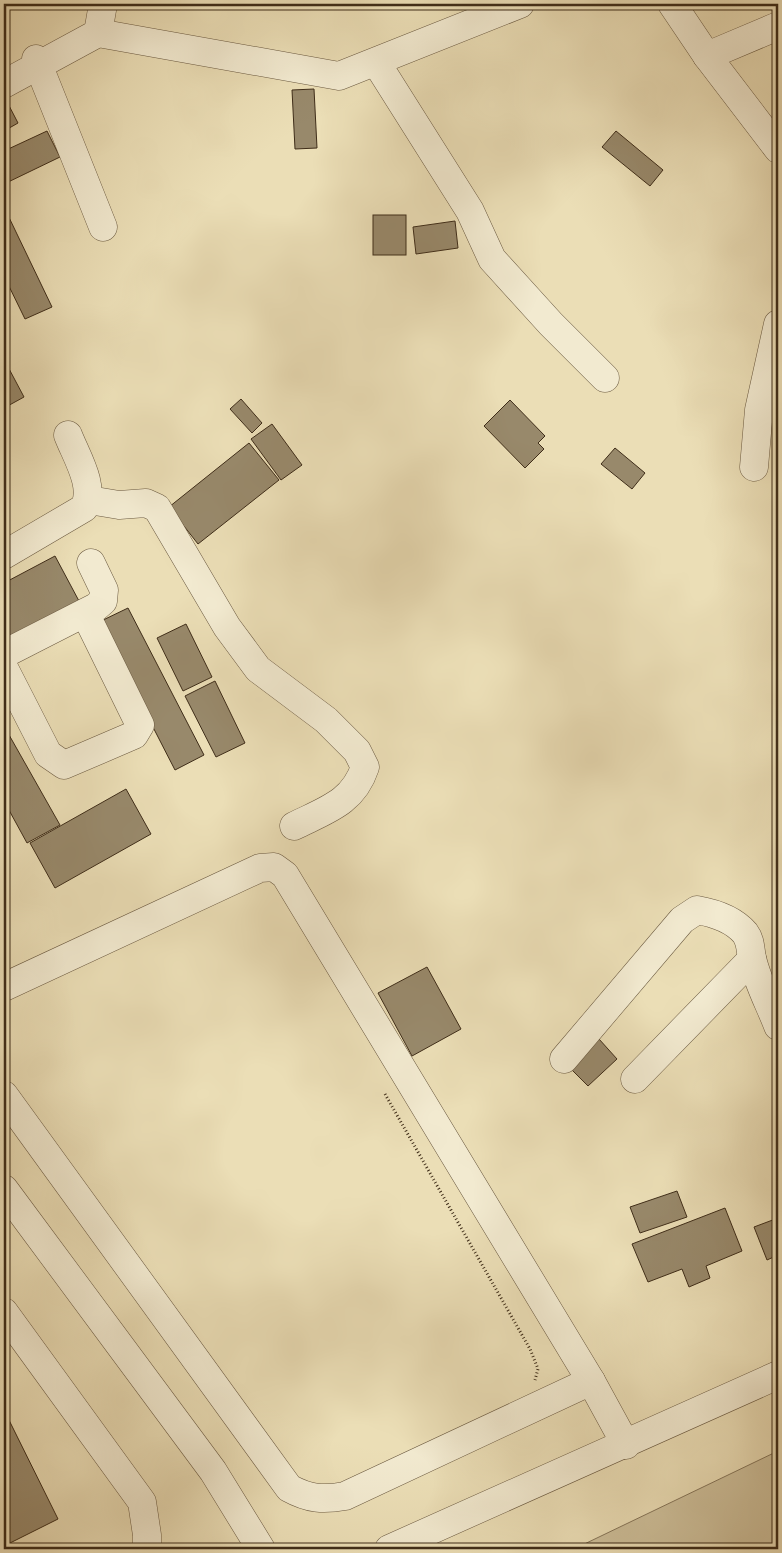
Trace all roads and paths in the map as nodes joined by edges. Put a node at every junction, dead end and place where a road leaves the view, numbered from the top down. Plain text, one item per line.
1 (103, 4) edge
2 (520, 4) edge
3 (672, 4) edge
4 (778, 26) edge
5 (98, 33) junction
6 (707, 56) junction
7 (36, 59) dead end
8 (376, 62) junction
9 (4, 84) edge
10 (778, 149) edge
11 (103, 227) dead end
12 (778, 324) edge
13 (605, 378) dead end
14 (68, 435) dead end
15 (754, 467) dead end
16 (89, 500) junction
17 (4, 555) edge
18 (91, 563) dead end
19 (85, 613) junction
20 (4, 654) edge
21 (4, 668) edge
22 (294, 826) dead end
23 (752, 959) junction
24 (4, 987) edge
25 (778, 1026) edge
26 (564, 1060) dead end
27 (635, 1079) dead end
28 (382, 1090) dead end
29 (4, 1094) edge
30 (4, 1189) edge
31 (4, 1312) edge
32 (778, 1375) edge
33 (591, 1381) junction
34 (532, 1387) dead end
35 (626, 1445) junction
36 (147, 1549) edge
37 (261, 1549) edge
38 (389, 1549) edge

1 - 5 street
2 - 8 street
3 - 6 street
4 - 6 street
5 - 8 street
5 - 9 street
6 - 10 street
7 - 11 street
8 - 13 street
12 - 15 street
14 - 16 street
16 - 17 street
16 - 22 street
18 - 19 street
19 - 20 street
19 - 21 street
23 - 25 street
23 - 26 street
23 - 27 street
24 - 33 street
28 - 34 path
29 - 33 street
30 - 37 street
31 - 36 street
32 - 35 street
33 - 35 street
35 - 38 street

